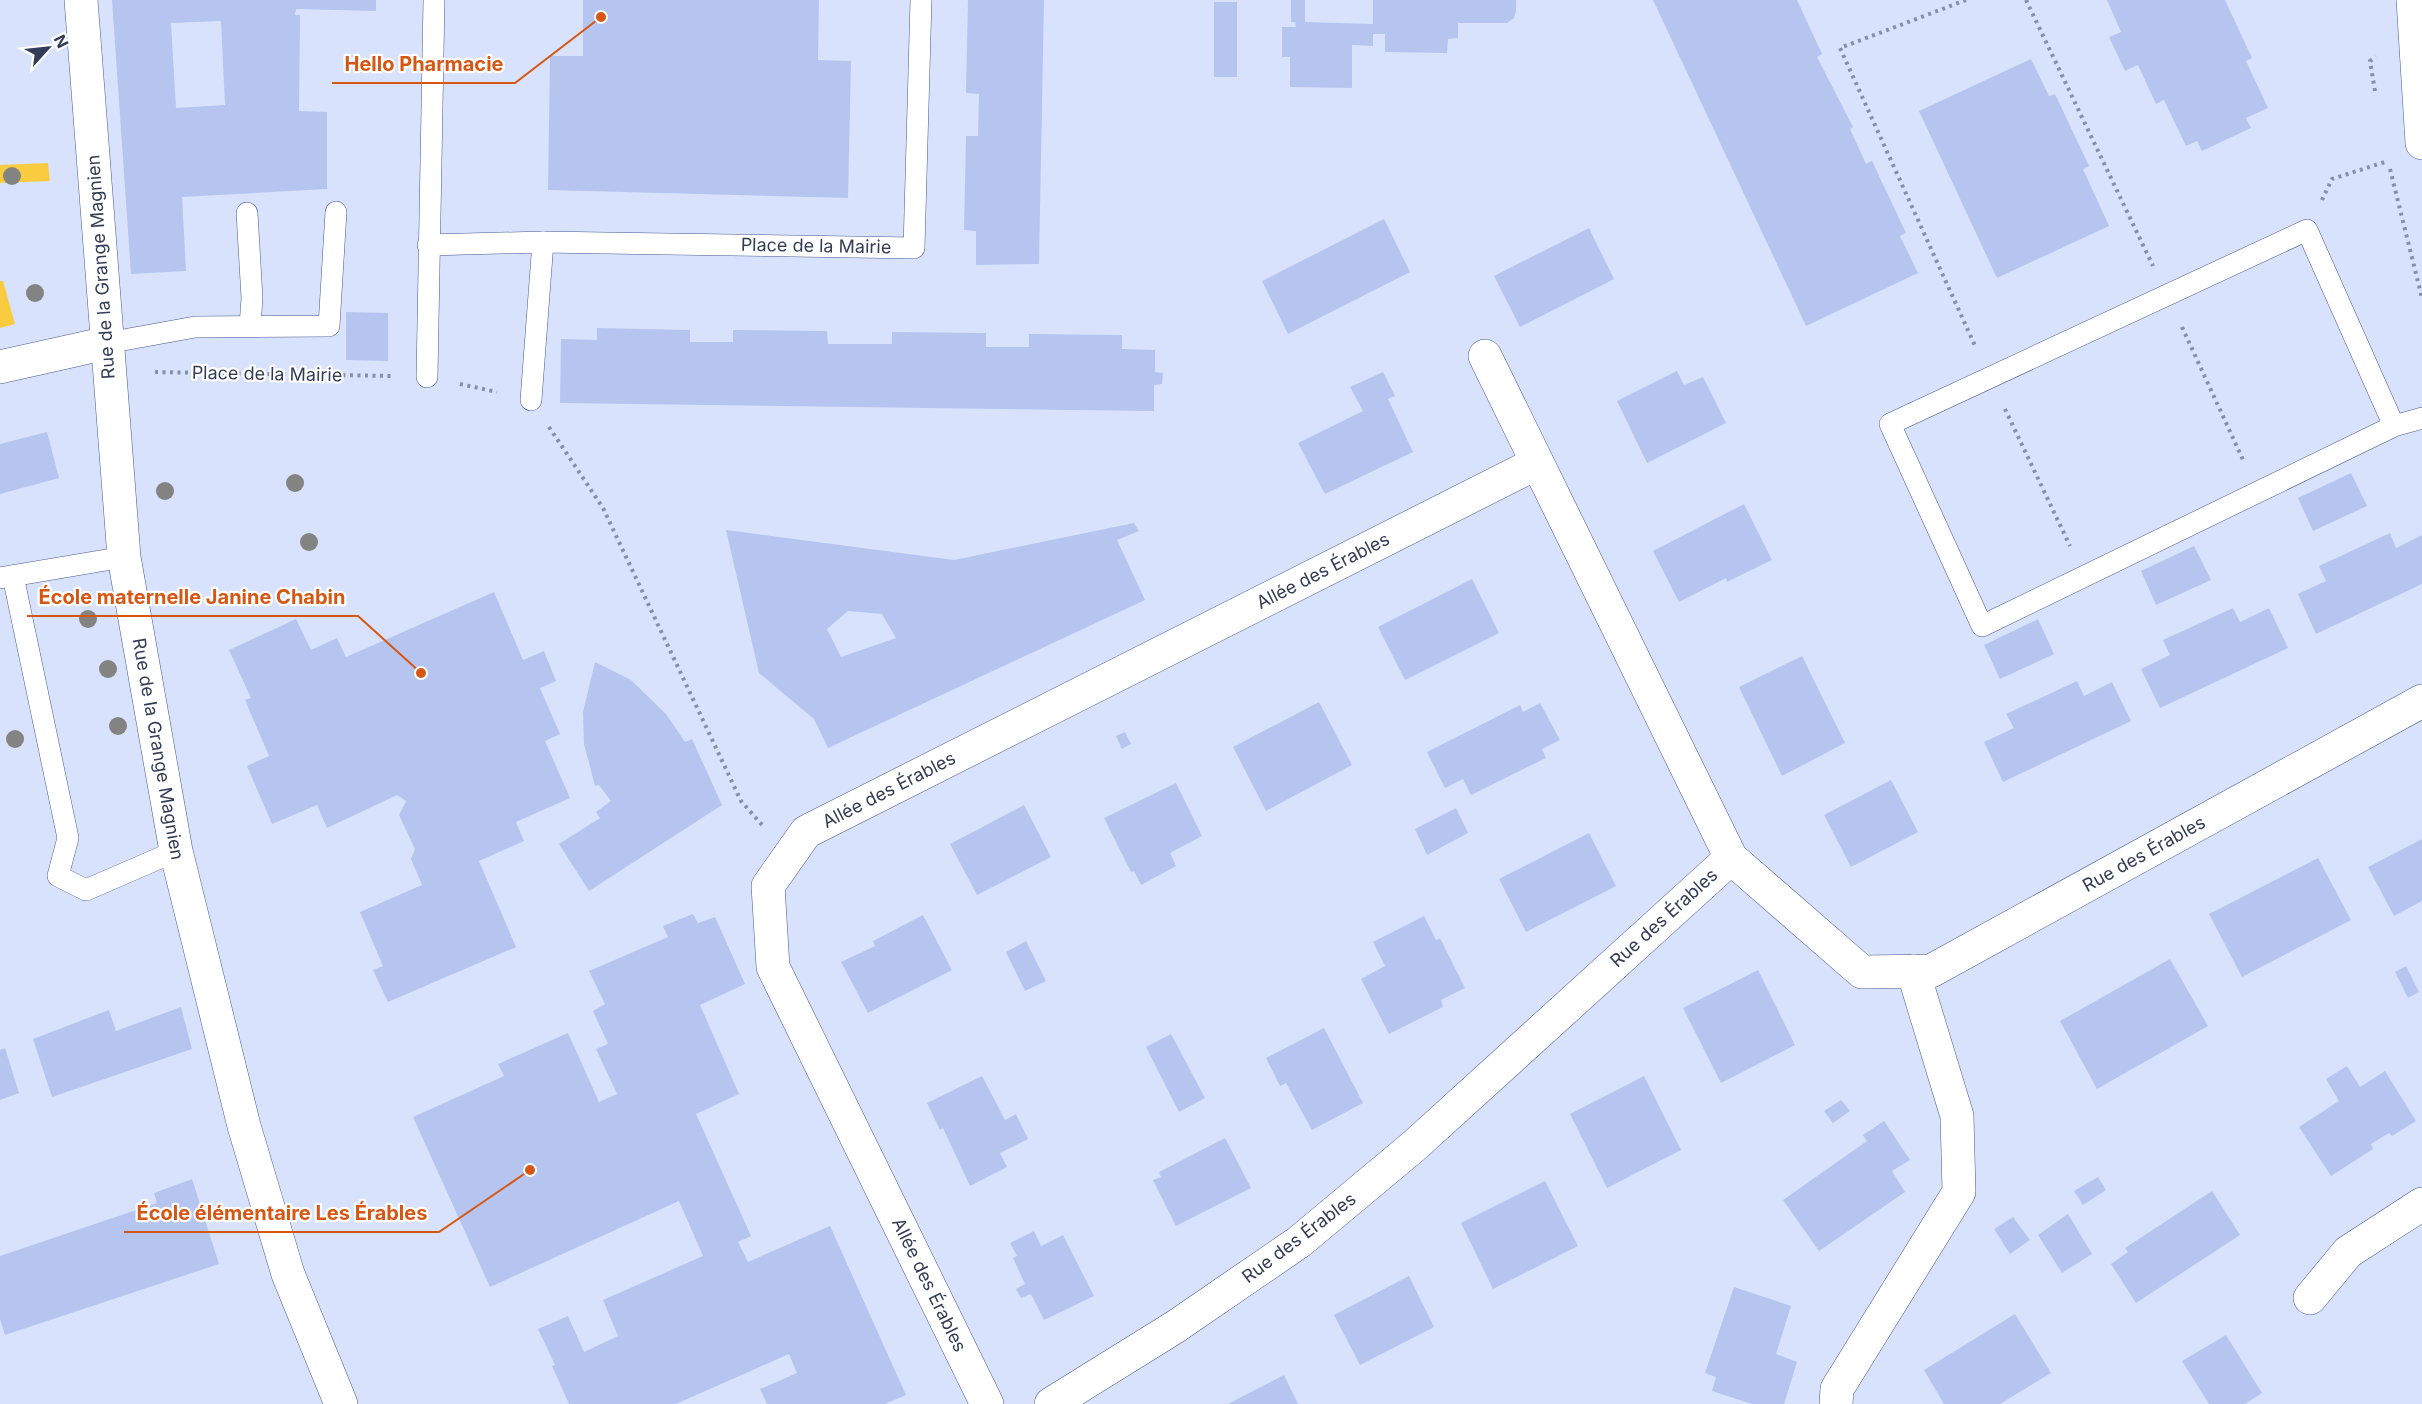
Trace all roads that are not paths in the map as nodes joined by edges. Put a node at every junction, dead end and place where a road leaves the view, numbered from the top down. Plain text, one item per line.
1 (81, 0) edge
2 (434, 0) edge
3 (921, 0) edge
4 (2414, 0) edge
5 (2422, 143) edge
6 (336, 212) dead end
7 (247, 213) dead end
8 (543, 242) junction
9 (428, 244) junction
10 (250, 326) junction
11 (1485, 356) dead end
12 (107, 357) junction
13 (0, 367) edge
14 (427, 377) road end
15 (531, 400) road end
16 (2422, 418) edge
17 (2394, 426) junction
18 (1537, 463) junction
19 (124, 557) junction
20 (6, 577) edge
21 (2422, 701) edge
22 (176, 851) junction
23 (1731, 858) junction
24 (1913, 971) junction
25 (2422, 1204) edge
26 (2310, 1298) dead end
27 (341, 1404) edge
28 (987, 1404) edge
29 (1051, 1404) edge
30 (1836, 1404) edge

1 - 12 street, Rue de la Grange Magnien
2 - 9 lane
3 - 8 lane, Place de la Mairie
4 - 5 street
6 - 10 lane
7 - 10 lane
8 - 9 lane, Place de la Mairie
8 - 15 lane
9 - 14 lane
10 - 12 lane
11 - 18 street
12 - 13 street
12 - 19 street, Rue de la Grange Magnien
16 - 17 lane
17 - 17 lane
18 - 23 street
18 - 28 street, Allée des Érables
19 - 20 lane
19 - 22 street, Rue de la Grange Magnien
20 - 22 lane
21 - 24 street, Rue des Érables
22 - 27 street, Rue de la Grange Magnien
23 - 24 street, Rue des Érables
23 - 29 street, Rue des Érables
24 - 30 street
25 - 26 street

